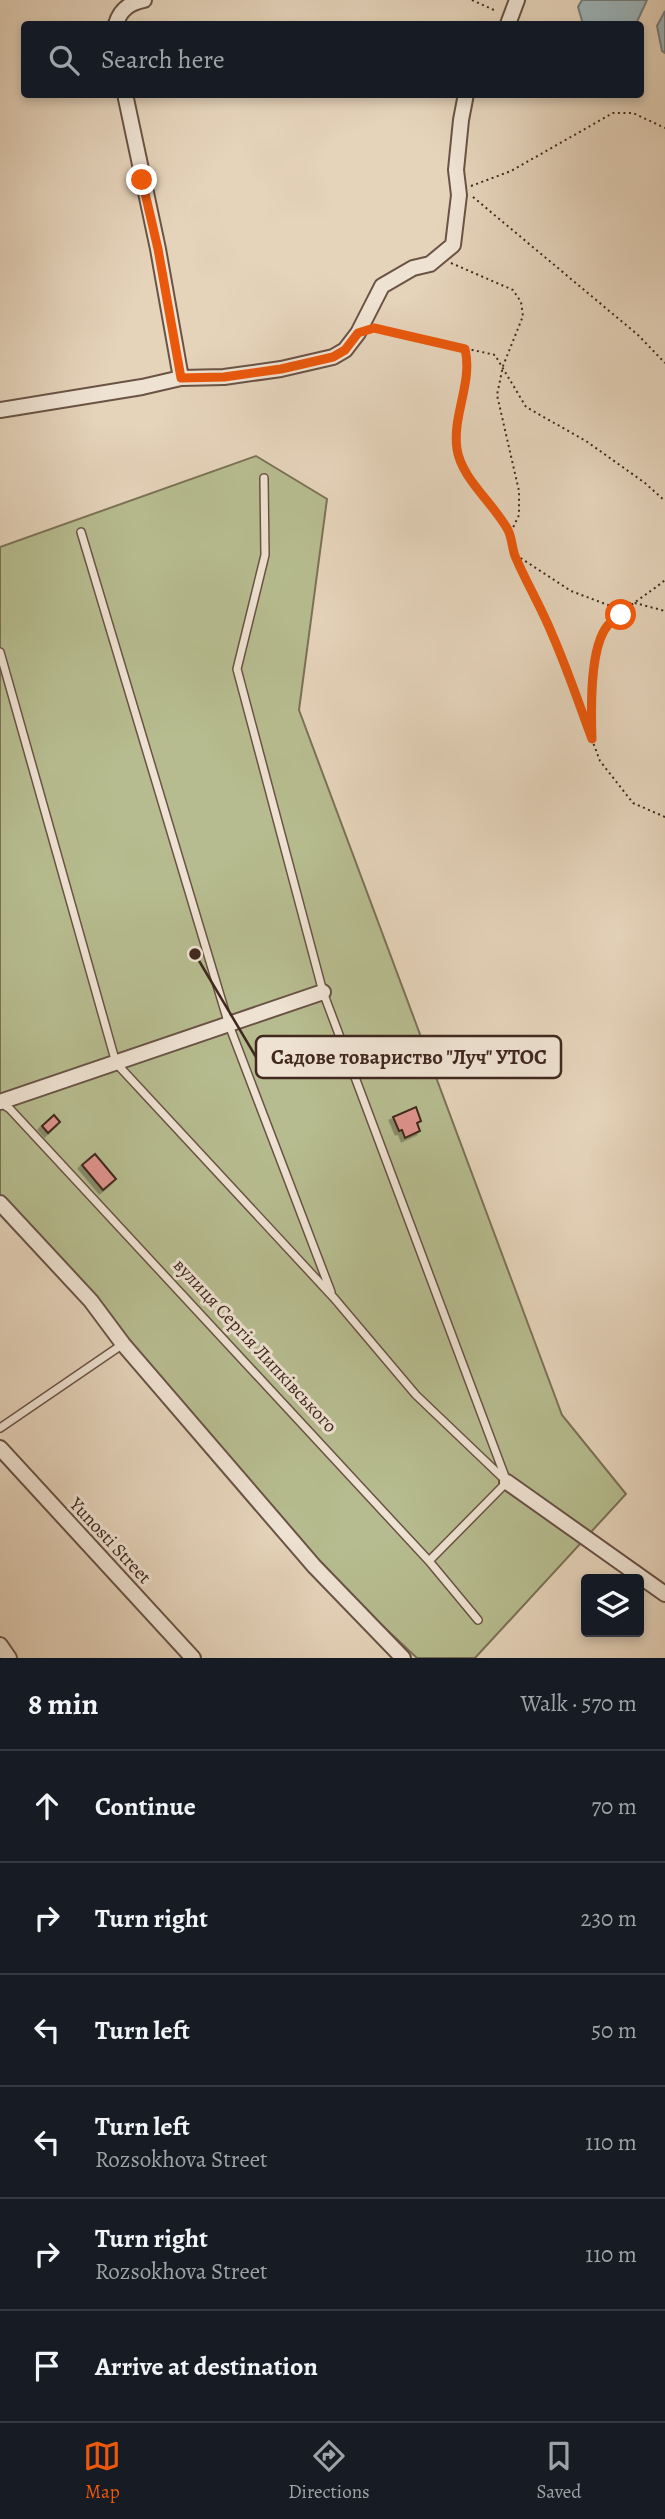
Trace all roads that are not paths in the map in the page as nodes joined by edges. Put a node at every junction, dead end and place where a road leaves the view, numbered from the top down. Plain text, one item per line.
1 (144, 0) edge
2 (517, 0) edge
3 (117, 21) edge
4 (509, 21) edge
5 (126, 98) edge
6 (466, 98) edge
7 (181, 378) junction
8 (0, 410) edge
9 (264, 478) dead end
10 (81, 532) dead end
11 (0, 652) edge
12 (323, 992) junction
13 (229, 1026) junction
14 (116, 1063) junction
15 (0, 1102) edge
16 (0, 1203) edge
17 (334, 1298) junction
18 (123, 1344) junction
19 (0, 1429) edge
20 (0, 1448) edge
21 (507, 1482) junction
22 (429, 1561) junction
23 (665, 1594) edge
24 (478, 1620) dead end
25 (0, 1645) edge
26 (9, 1658) edge
27 (193, 1658) edge
28 (403, 1658) edge

1 - 3 street
2 - 4 street
5 - 7 street
6 - 7 street
7 - 8 street
9 - 12 lane
10 - 13 lane
11 - 14 lane
12 - 13 street
12 - 21 lane
13 - 14 street
13 - 17 lane
14 - 15 street
14 - 17 lane
15 - 22 lane, вулиця Сергія Липківського
16 - 18 street
17 - 21 lane
18 - 19 lane
18 - 28 street
20 - 27 street, Yunosti Street
21 - 22 lane
21 - 23 street
22 - 24 lane, вулиця Сергія Липківського
25 - 26 street

